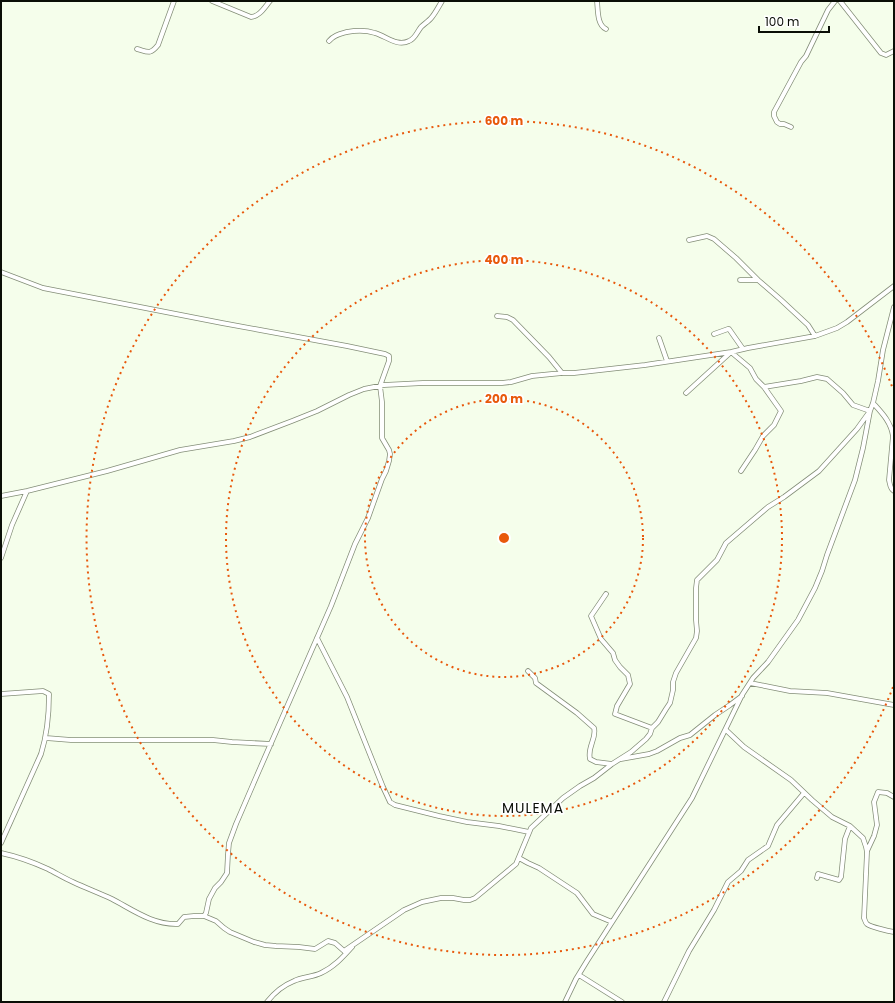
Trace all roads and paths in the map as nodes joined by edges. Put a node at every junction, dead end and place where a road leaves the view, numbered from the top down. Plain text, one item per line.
1 (174, 1) edge
2 (212, 1) edge
3 (270, 1) edge
4 (442, 1) edge
5 (597, 1) edge
6 (835, 1) edge
7 (840, 1) edge
8 (606, 29) dead end
9 (329, 41) dead end
10 (137, 49) dead end
11 (894, 51) edge
12 (791, 127) dead end
13 (689, 240) dead end
14 (1, 272) edge
15 (740, 280) dead end
16 (758, 280) junction
17 (894, 286) edge
18 (894, 308) edge
19 (497, 316) dead end
20 (714, 334) dead end
21 (815, 336) junction
22 (659, 338) dead end
23 (743, 349) junction
24 (731, 352) junction
25 (667, 361) junction
26 (562, 373) junction
27 (380, 386) junction
28 (764, 387) junction
29 (686, 393) dead end
30 (873, 404) junction
31 (870, 411) junction
32 (741, 471) dead end
33 (27, 491) junction
34 (894, 491) edge
35 (1, 496) edge
36 (1, 558) edge
37 (606, 594) dead end
38 (317, 638) junction
39 (528, 671) dead end
40 (750, 683) junction
41 (1, 694) edge
42 (742, 695) junction
43 (894, 705) edge
44 (652, 728) junction
45 (726, 730) junction
46 (46, 738) junction
47 (271, 744) junction
48 (618, 760) junction
49 (612, 764) junction
50 (804, 793) junction
51 (894, 797) edge
52 (850, 826) junction
53 (529, 832) junction
54 (1, 843) edge
55 (867, 852) junction
56 (1, 853) edge
57 (519, 858) junction
58 (817, 878) dead end
59 (204, 916) junction
60 (612, 922) junction
61 (894, 932) edge
62 (356, 943) junction
63 (579, 975) junction
64 (267, 1002) edge
65 (564, 1002) edge
66 (622, 1002) edge
67 (664, 1002) edge

1 - 10 street
2 - 3 street
4 - 9 street
5 - 8 street
6 - 12 street
7 - 11 street
13 - 16 street
14 - 27 street
15 - 16 street
16 - 21 street
17 - 21 street
18 - 30 street
19 - 26 street
20 - 23 street
21 - 23 street
22 - 25 street
23 - 24 street
24 - 25 street
24 - 28 street
24 - 29 street
25 - 26 street
26 - 27 street
27 - 33 street
27 - 38 street
28 - 31 street
28 - 32 street
30 - 31 street
30 - 34 street
31 - 40 street
31 - 44 street
33 - 35 street
33 - 36 street
37 - 44 street
38 - 47 street
38 - 53 street
39 - 49 street
40 - 42 street
40 - 43 street
41 - 46 street
42 - 45 street
42 - 48 street
44 - 48 street
45 - 50 street
45 - 60 street
46 - 47 street
46 - 54 street
47 - 59 street
48 - 49 street
49 - 53 street
50 - 52 street
50 - 67 street
51 - 55 street
52 - 55 street
52 - 58 street
53 - 57 street
55 - 61 street
56 - 59 street
57 - 60 street
57 - 62 street
59 - 62 street
60 - 63 street
62 - 64 street
63 - 65 street
63 - 66 street

